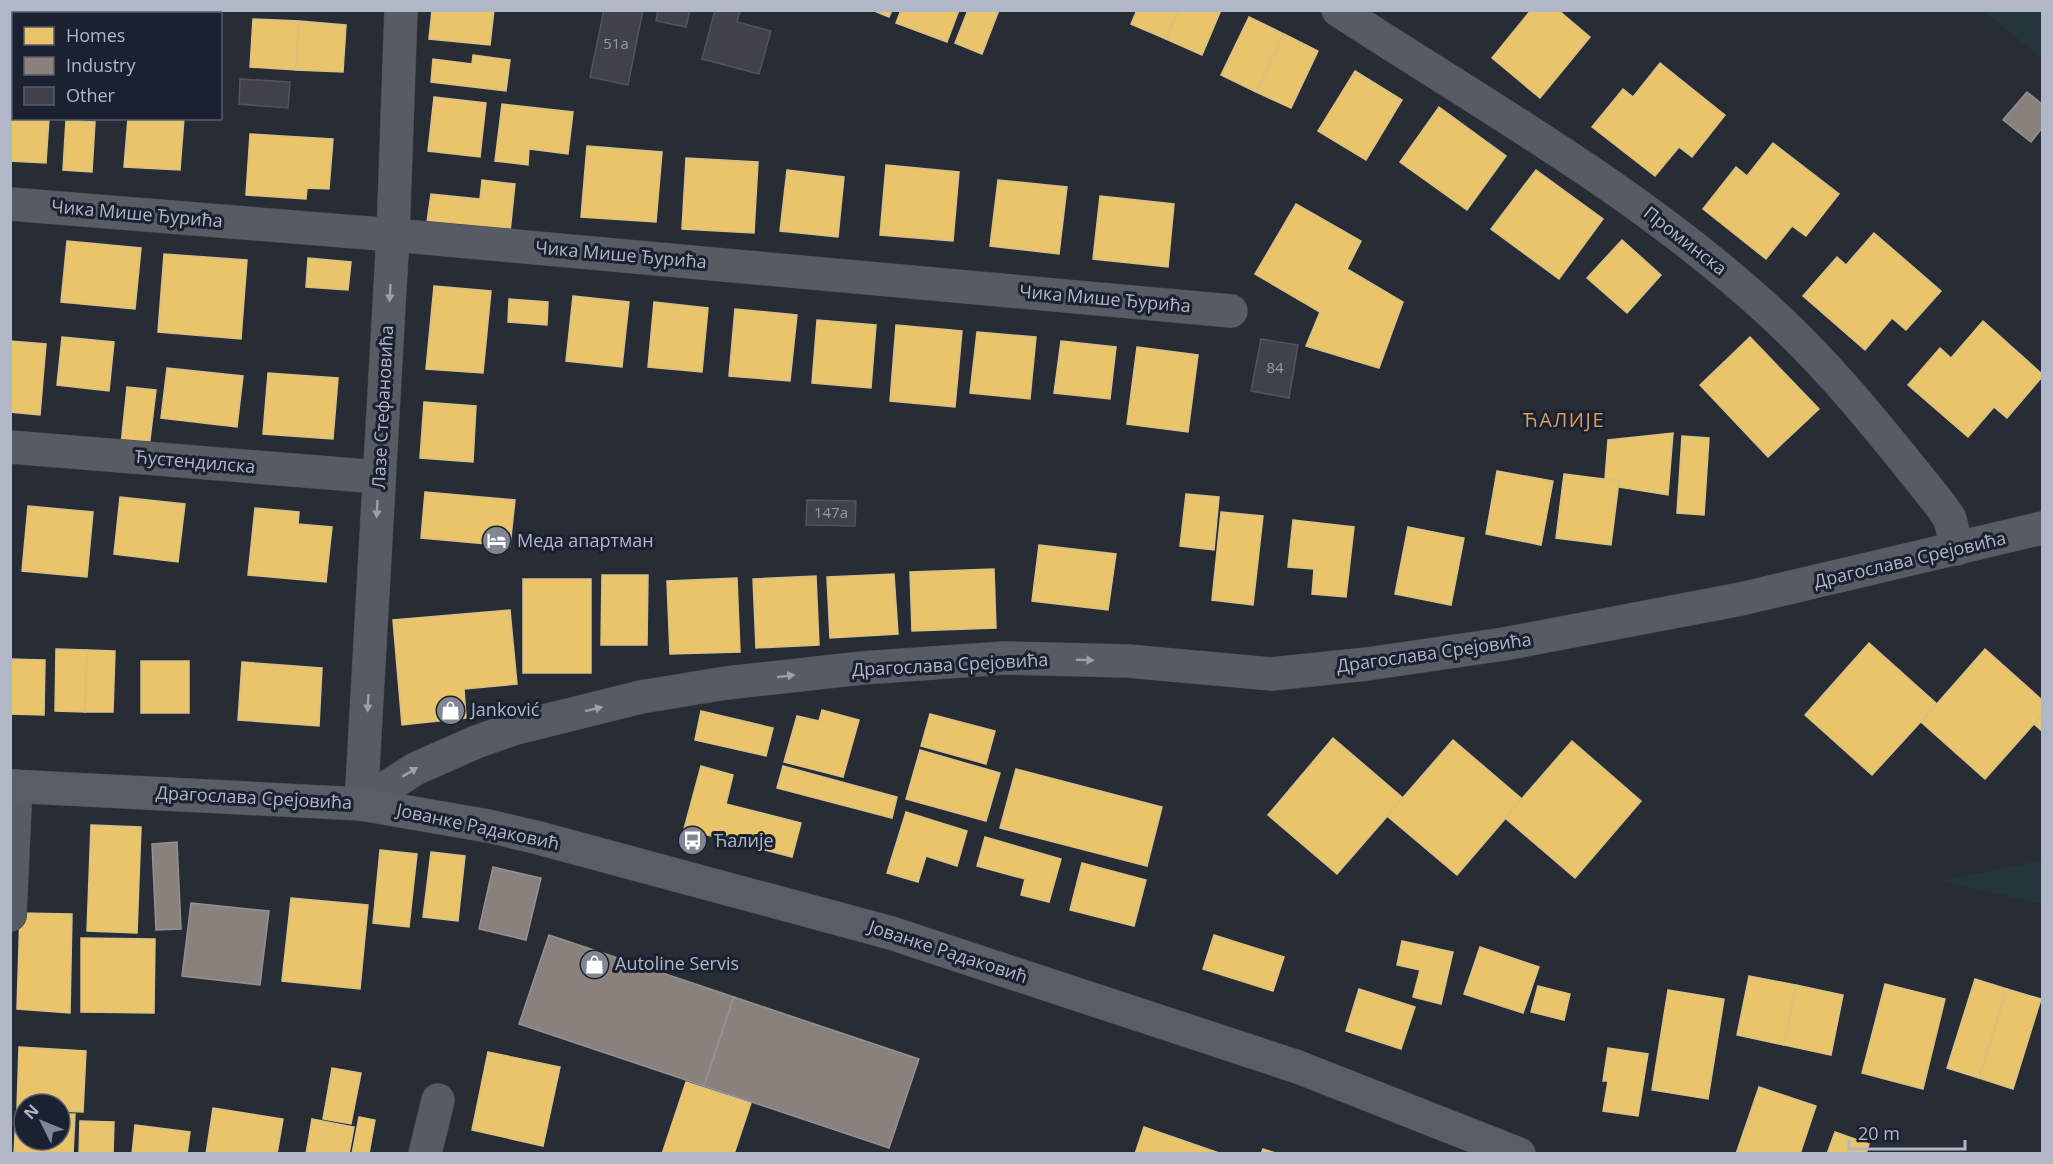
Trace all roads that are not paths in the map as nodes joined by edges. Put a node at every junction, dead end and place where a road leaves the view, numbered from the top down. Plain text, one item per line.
1 (401, 10) edge
2 (1338, 10) edge
3 (10, 204) edge
4 (393, 235) junction
5 (1231, 311) dead end
6 (10, 447) edge
7 (379, 477) junction
8 (2043, 528) edge
9 (1957, 549) junction
10 (13, 786) edge
11 (361, 804) junction
12 (10, 915) edge
13 (438, 1100) dead end
14 (1517, 1153) edge
15 (425, 1154) edge

1 - 4 street, Лазе Стефановића
2 - 9 street, Проминска
3 - 4 street, Чика Мише Ђурића
4 - 5 street, Чика Мише Ђурића
4 -> 7 street, Лазе Стефановића
6 - 7 street, Ћустендилска
7 -> 11 street, Лазе Стефановића
8 - 9 street, Драгослава Срејовића
11 -> 9 street, Драгослава Срејовића
10 - 11 main road, Драгослава Срејовића
10 - 12 street
11 - 14 main road, Јованке Радаковић
13 - 15 street

